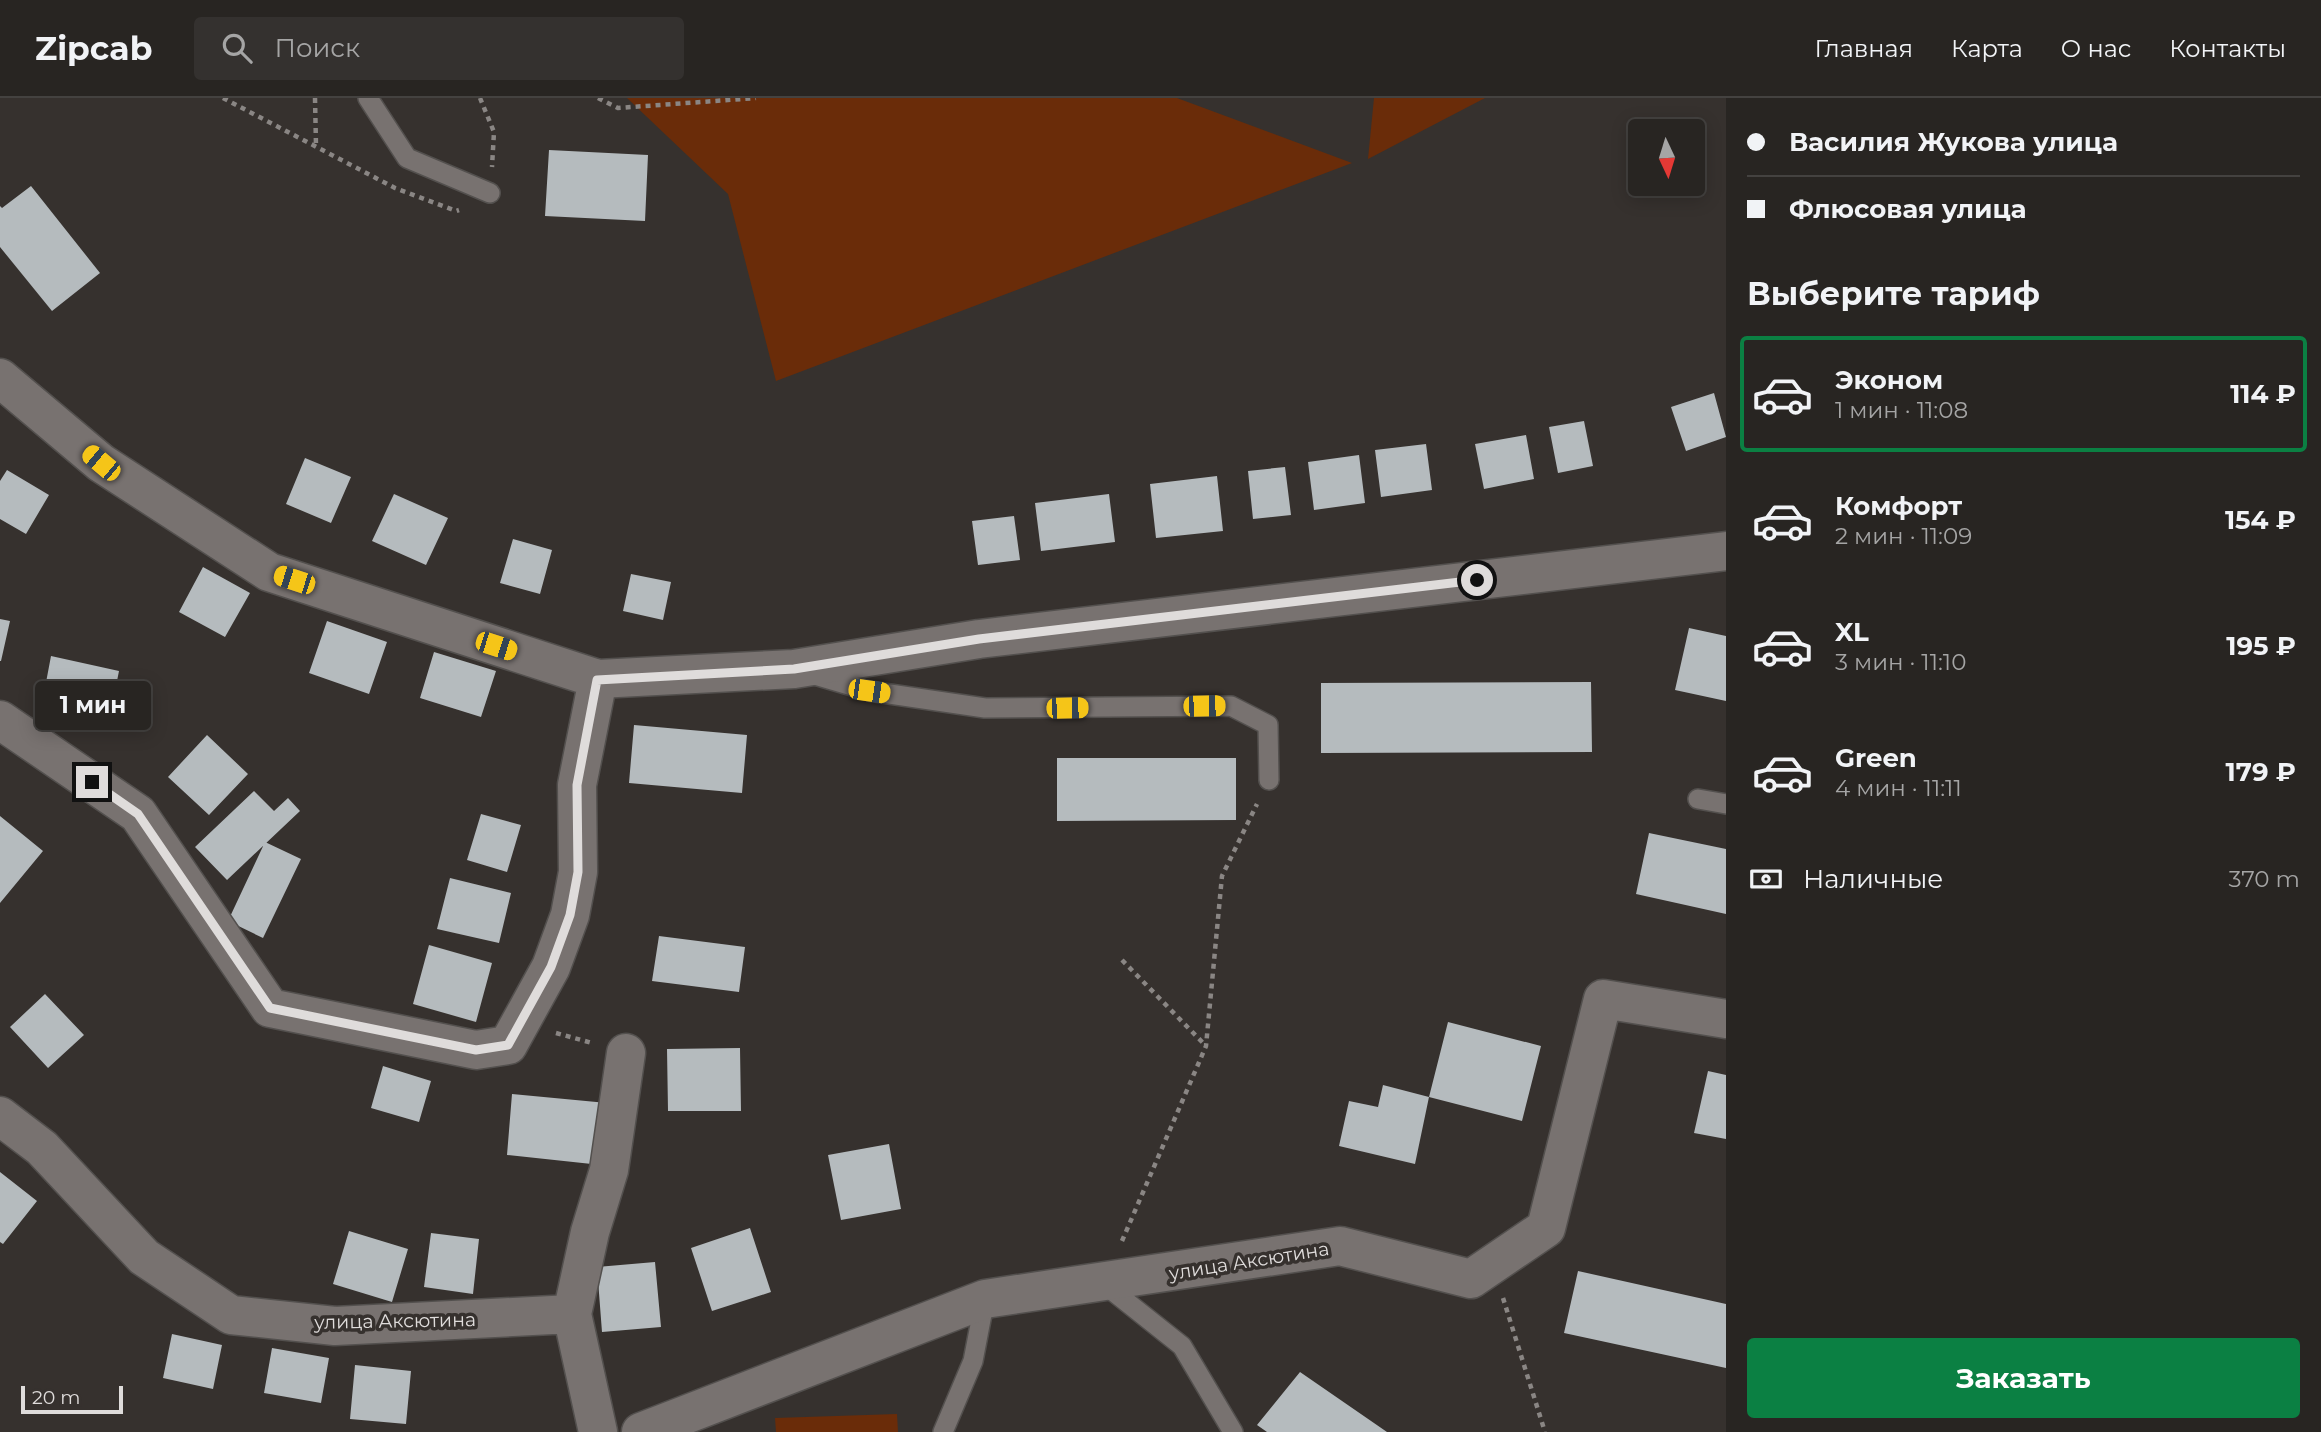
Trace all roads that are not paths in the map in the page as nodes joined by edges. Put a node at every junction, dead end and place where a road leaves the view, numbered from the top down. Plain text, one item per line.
1 (368, 98) edge
2 (490, 193) road end
3 (0, 378) edge
4 (1726, 551) edge
5 (794, 669) junction
6 (597, 680) junction
7 (0, 720) edge
8 (1269, 780) road end
9 (1698, 799) dead end
10 (1726, 804) edge
11 (1726, 1019) edge
12 (626, 1053) road end
13 (0, 1116) edge
14 (1104, 1284) junction
15 (985, 1299) junction
16 (572, 1314) junction
17 (598, 1432) edge
18 (641, 1432) edge
19 (943, 1432) edge
20 (1233, 1432) edge

1 - 2 lane
3 - 6 street
4 - 5 street
5 - 6 street
5 - 8 lane
6 - 7 street
9 - 10 lane
11 - 14 street, улица Аксютина
12 - 16 street
13 - 16 street, улица Аксютина
14 - 15 street, улица Аксютина
14 - 20 lane
15 - 18 street, улица Аксютина
15 - 19 lane
16 - 17 street

